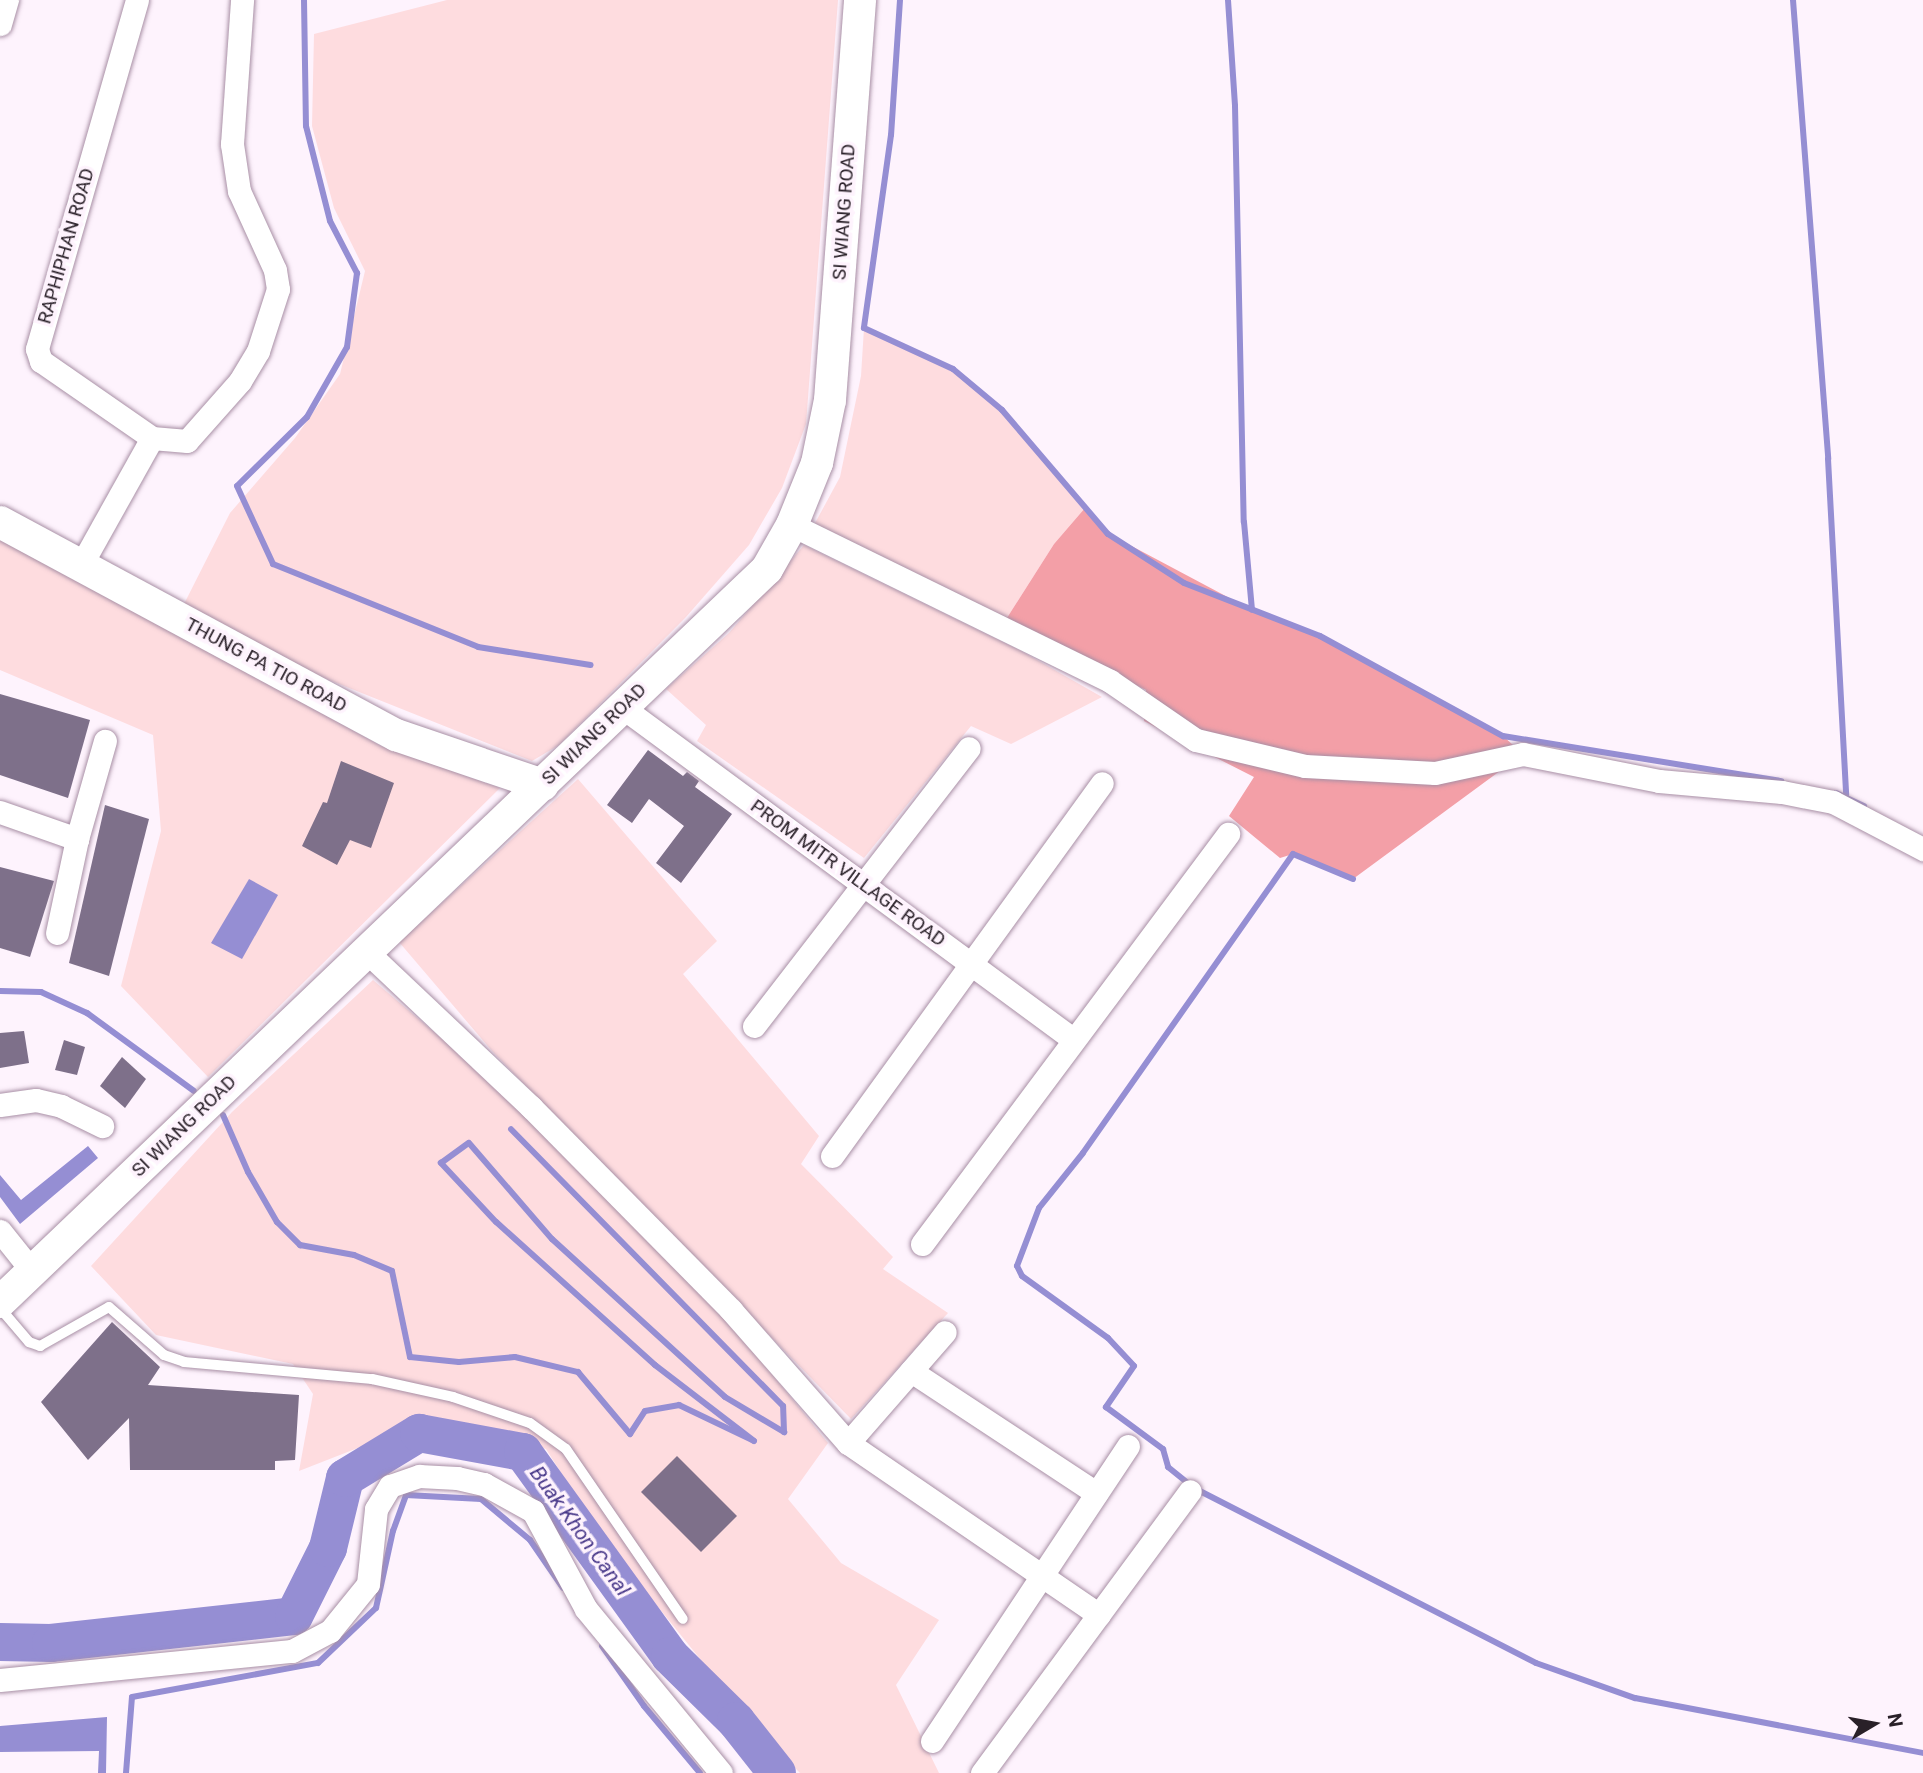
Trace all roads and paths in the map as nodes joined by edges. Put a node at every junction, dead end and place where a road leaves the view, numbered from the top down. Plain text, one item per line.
1 (7, 0) edge
2 (137, 0) edge
3 (242, 0) edge
4 (860, 0) edge
5 (0, 24) edge
6 (152, 438) junction
7 (0, 522) edge
8 (792, 525) junction
9 (81, 565) junction
10 (622, 707) junction
11 (105, 741) dead end
12 (969, 748) dead end
13 (1102, 783) dead end
14 (543, 785) junction
15 (0, 812) edge
16 (1228, 834) dead end
17 (77, 839) junction
18 (1923, 849) edge
19 (863, 884) junction
20 (57, 933) dead end
21 (367, 952) junction
22 (971, 964) junction
23 (754, 1026) dead end
24 (1074, 1040) junction
25 (0, 1105) edge
26 (102, 1126) dead end
27 (832, 1156) dead end
28 (922, 1244) dead end
29 (13, 1248) edge
30 (0, 1301) edge
31 (0, 1308) edge
32 (944, 1332) dead end
33 (911, 1371) junction
34 (848, 1443) junction
35 (1128, 1446) dead end
36 (1190, 1491) dead end
37 (1097, 1493) junction
38 (1042, 1576) junction
39 (1099, 1615) junction
40 (683, 1619) dead end
41 (0, 1680) edge
42 (932, 1741) dead end
43 (721, 1773) edge
44 (982, 1773) edge

1 - 5 street
2 - 6 street, RAPHIPHAN ROAD
3 - 6 street, RAPHIPHAN ROAD
4 - 8 main road, SI WIANG ROAD
6 - 9 street
7 - 9 main road, THUNG PA TIO ROAD
8 - 10 main road, SI WIANG ROAD
8 - 18 street
9 - 14 main road, THUNG PA TIO ROAD
10 - 14 main road, SI WIANG ROAD
10 - 19 street, PROM MITR VILLAGE ROAD
11 - 17 street
12 - 19 street
13 - 22 street
14 - 21 main road, SI WIANG ROAD
15 - 17 street
16 - 24 street
17 - 20 street
19 - 22 street, PROM MITR VILLAGE ROAD
19 - 23 street
21 - 29 main road, SI WIANG ROAD
21 - 34 street
22 - 24 street, PROM MITR VILLAGE ROAD
22 - 27 street
24 - 28 street
25 - 26 street
29 - 30 main road, SI WIANG ROAD
31 - 40 lane
32 - 33 street
33 - 34 street
33 - 37 street
34 - 38 street
35 - 37 street
36 - 39 street
37 - 38 street
38 - 39 street
38 - 42 street
39 - 44 street
41 - 43 street

